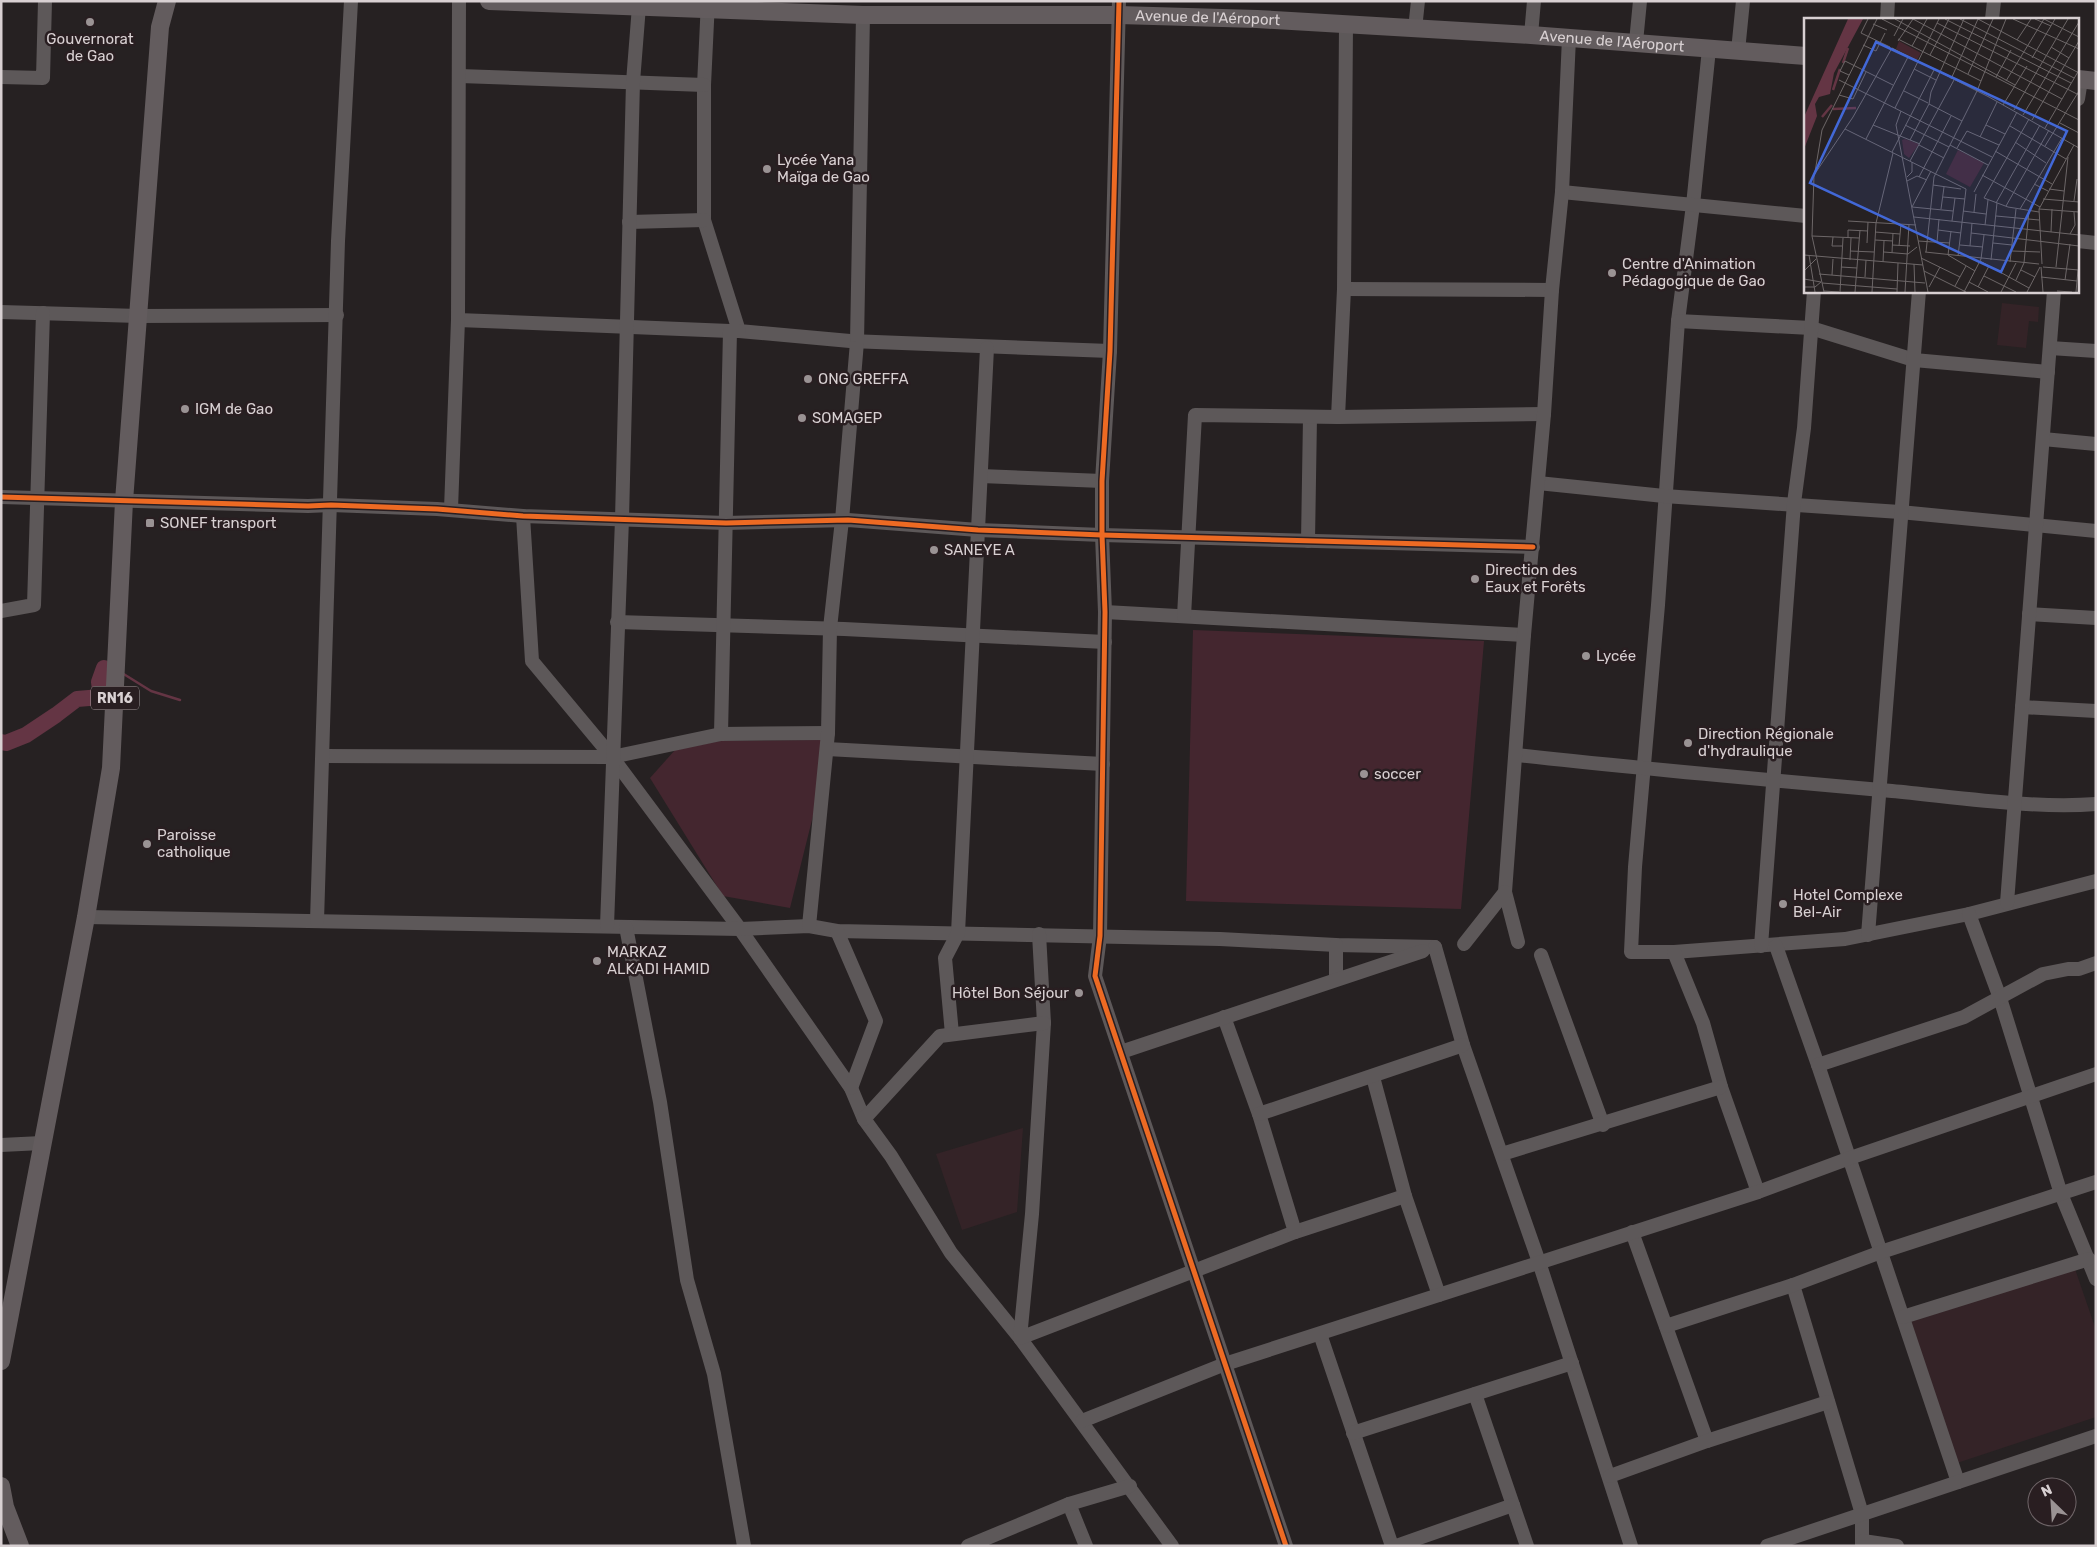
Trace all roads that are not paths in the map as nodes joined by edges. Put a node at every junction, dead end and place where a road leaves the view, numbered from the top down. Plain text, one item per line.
1 (44, 1) edge
2 (154, 1) edge
3 (167, 1) edge
4 (351, 1) edge
5 (459, 1) edge
6 (489, 1) edge
7 (1418, 1) edge
8 (1534, 1) edge
9 (1640, 1) edge
10 (1743, 1) edge
11 (1888, 1) edge
12 (1994, 1) edge
13 (708, 5) edge
14 (639, 6) junction
15 (836, 8) edge
16 (1119, 8) edge
17 (864, 15) junction
18 (1887, 18) edge
19 (1992, 18) edge
20 (160, 26) junction
21 (1346, 26) junction
22 (1415, 29) junction
23 (1531, 35) junction
24 (1568, 38) junction
25 (1636, 42) junction
26 (1709, 49) junction
27 (1738, 51) junction
28 (1804, 56) edge
29 (460, 76) junction
30 (1, 77) edge
31 (2085, 80) edge
32 (633, 82) junction
33 (704, 85) junction
34 (2080, 94) edge
35 (1562, 192) junction
36 (1693, 205) junction
37 (1804, 216) edge
38 (704, 220) junction
39 (629, 222) junction
40 (2080, 241) edge
41 (2096, 243) edge
42 (1344, 289) junction
43 (1552, 290) junction
44 (1814, 292) edge
45 (1919, 292) edge
46 (2054, 292) edge
47 (1, 312) edge
48 (43, 313) junction
49 (337, 315) junction
50 (139, 316) junction
51 (458, 320) junction
52 (1678, 320) junction
53 (625, 327) junction
54 (1811, 328) junction
55 (734, 331) junction
56 (857, 342) junction
57 (987, 348) junction
58 (2050, 348) junction
59 (1110, 351) junction
60 (2096, 351) edge
61 (1914, 360) junction
62 (2048, 372) junction
63 (1544, 414) junction
64 (1310, 417) junction
65 (1338, 417) junction
66 (2043, 439) junction
67 (2096, 444) edge
68 (981, 476) junction
69 (1102, 481) junction
70 (1538, 483) junction
71 (1664, 496) junction
72 (1, 497) edge
73 (38, 498) junction
74 (124, 501) junction
75 (1794, 503) junction
76 (331, 505) junction
77 (451, 509) junction
78 (1900, 512) junction
79 (523, 516) junction
80 (622, 519) junction
81 (842, 520) junction
82 (726, 523) junction
83 (2036, 526) junction
84 (978, 530) junction
85 (2096, 531) edge
86 (1102, 536) junction
87 (1188, 538) junction
88 (1308, 542) junction
89 (1533, 547) junction
90 (1, 611) edge
91 (1106, 612) junction
92 (2029, 614) junction
93 (1184, 616) junction
94 (2096, 618) edge
95 (617, 622) junction
96 (724, 626) junction
97 (830, 628) junction
98 (1524, 635) junction
99 (973, 636) junction
100 (1105, 642) junction
101 (2022, 706) junction
102 (2096, 711) edge
103 (828, 733) junction
104 (721, 734) junction
105 (827, 749) junction
106 (1516, 755) junction
107 (323, 756) junction
108 (612, 757) junction
109 (967, 758) junction
110 (1103, 764) junction
111 (1643, 768) junction
112 (1775, 780) junction
113 (1879, 790) junction
114 (2014, 802) junction
115 (2096, 804) edge
116 (2096, 880) edge
117 (1506, 892) junction
118 (2006, 903) junction
119 (1968, 914) junction
120 (86, 917) junction
121 (317, 921) junction
122 (607, 926) junction
123 (809, 926) junction
124 (626, 927) junction
125 (740, 929) junction
126 (837, 931) junction
127 (958, 933) junction
128 (1039, 934) junction
129 (1868, 935) junction
130 (1100, 936) junction
131 (1518, 942) dead end
132 (1464, 944) dead end
133 (1336, 945) junction
134 (1435, 946) junction
135 (1761, 946) junction
136 (1776, 946) junction
137 (1674, 952) junction
138 (1542, 955) dead end
139 (2096, 963) edge
140 (1336, 978) junction
141 (2000, 998) junction
142 (1224, 1017) junction
143 (1044, 1023) junction
144 (952, 1034) junction
145 (1463, 1045) junction
146 (1121, 1052) junction
147 (1818, 1065) junction
148 (2096, 1074) edge
149 (1373, 1077) junction
150 (1721, 1087) junction
151 (851, 1088) junction
152 (2029, 1096) junction
153 (1259, 1114) junction
154 (864, 1120) junction
155 (1603, 1125) junction
156 (42, 1143) junction
157 (1, 1145) edge
158 (1502, 1154) junction
159 (1850, 1158) junction
160 (2096, 1182) edge
161 (1758, 1192) junction
162 (2061, 1194) junction
163 (1405, 1196) junction
164 (1295, 1232) junction
165 (1632, 1232) junction
166 (1881, 1252) junction
167 (2089, 1259) junction
168 (1539, 1262) junction
169 (1194, 1270) junction
170 (2096, 1279) edge
171 (1793, 1285) junction
172 (1439, 1295) junction
173 (1903, 1317) junction
174 (1666, 1326) junction
175 (1320, 1334) junction
176 (1020, 1338) junction
177 (1, 1361) edge
178 (1572, 1363) junction
179 (1225, 1364) junction
180 (1475, 1394) junction
181 (1828, 1402) junction
182 (1082, 1421) junction
183 (1353, 1433) junction
184 (2096, 1436) edge
185 (1707, 1441) junction
186 (1610, 1476) junction
187 (1958, 1482) junction
188 (1, 1486) edge
189 (1130, 1486) junction
190 (1070, 1504) junction
191 (1513, 1505) junction
192 (1862, 1514) junction
193 (996, 1541) edge
194 (1862, 1543) edge
195 (20, 1546) edge
196 (744, 1546) edge
197 (968, 1546) edge
198 (1086, 1546) edge
199 (1172, 1546) edge
200 (1286, 1546) edge
201 (1392, 1546) edge
202 (1396, 1546) edge
203 (1528, 1546) edge
204 (1631, 1546) edge
205 (1766, 1546) edge
206 (1897, 1546) edge

1 - 30 street
2 - 20 main road, RN16
3 - 20 main road, RN16
4 - 49 street
5 - 29 street
6 - 14 main road, Avenue de l'Aéroport
7 - 22 street
8 - 23 street
9 - 25 street
10 - 27 street
11 - 18 street
12 - 19 street
13 - 14 main road, Avenue de l'Aéroport
13 - 15 main road, Avenue de l'Aéroport
13 - 33 street
14 - 32 street
15 - 17 main road, Avenue de l'Aéroport
16 - 17 main road, Avenue de l'Aéroport
16 - 21 main road, Avenue de l'Aéroport
16 - 59 street
17 - 56 street
20 - 50 main road, RN16
21 - 22 main road, Avenue de l'Aéroport
21 - 42 street
22 - 23 main road, Avenue de l'Aéroport
23 - 24 main road, Avenue de l'Aéroport
24 - 25 main road, Avenue de l'Aéroport
24 - 35 street
25 - 26 main road, Avenue de l'Aéroport
26 - 27 main road, Avenue de l'Aéroport
26 - 36 street
27 - 28 main road, Avenue de l'Aéroport
29 - 32 street
29 - 51 street
31 - 34 street
32 - 33 street
32 - 39 street
33 - 38 street
35 - 36 street
35 - 43 street
36 - 37 street
36 - 52 street
38 - 39 street
38 - 55 street
39 - 53 street
40 - 41 street
42 - 43 street
42 - 65 street
43 - 63 street
44 - 54 street
45 - 61 street
46 - 58 street
47 - 48 street
48 - 50 street
48 - 73 street
49 - 50 street
49 - 76 street
50 - 74 main road, RN16
51 - 53 street
51 - 77 street
52 - 54 street
52 - 71 street
53 - 55 street
53 - 80 street
54 - 61 street
54 - 75 street
55 - 56 street
55 - 82 street
56 - 57 street
56 - 81 street
57 - 59 street
57 - 68 street
58 - 60 street
58 - 62 street
59 - 69 street
61 - 62 street
61 - 78 street
62 - 66 street
63 - 65 street
63 - 70 street
64 - 65 street
64 - 87 street
64 - 88 street
66 - 67 street
66 - 83 street
68 - 69 street
68 - 84 street
69 - 86 street
70 - 71 street
70 - 89 street
71 - 75 street
71 - 111 street
72 - 73 street
73 - 74 street
73 - 90 street
74 - 76 street
74 - 120 main road, RN16
75 - 78 street
75 - 112 street
76 - 77 street
76 - 107 street
77 - 79 street
78 - 83 street
78 - 113 street
79 - 80 street
79 - 108 street
80 - 82 street
80 - 95 street
81 - 82 street
81 - 84 street
81 - 97 street
82 - 96 street
83 - 85 street
83 - 92 street
84 - 86 street
84 - 99 street
86 - 87 street
86 - 91 street
87 - 88 street
87 - 93 street
88 - 89 street
89 - 98 street
91 - 93 street
91 - 100 street
92 - 94 street
92 - 101 street
93 - 98 street
95 - 96 street
95 - 108 street
96 - 97 street
96 - 104 street
97 - 99 street
97 - 103 street
98 - 106 street
99 - 100 street
99 - 109 street
100 - 110 street
101 - 102 street
101 - 114 street
103 - 104 street
103 - 105 street
104 - 108 street
105 - 109 street
105 - 123 street
106 - 111 street
106 - 117 street
107 - 108 street
107 - 121 street
108 - 122 street
108 - 125 street
109 - 110 street
109 - 127 street
110 - 130 street
111 - 112 street
111 - 137 street
112 - 113 street
112 - 135 street
113 - 114 street
113 - 129 street
114 - 115 street
114 - 118 street
116 - 118 street
117 - 131 street
117 - 132 street
118 - 119 street
119 - 129 street
119 - 141 street
120 - 121 street
120 - 156 main road, RN16
121 - 122 street
122 - 124 street
123 - 125 street
123 - 126 street
124 - 125 street
124 - 196 street
125 - 151 street
126 - 127 street
126 - 151 street
127 - 128 street
127 - 144 street
128 - 130 street
128 - 143 street
129 - 136 street
130 - 133 street
130 - 146 street
133 - 134 street
133 - 140 street
134 - 140 street
134 - 145 street
135 - 136 street
135 - 137 street
136 - 147 street
137 - 150 street
138 - 155 street
139 - 141 street
140 - 142 street
141 - 147 street
141 - 152 street
142 - 146 street
142 - 153 street
143 - 144 street
143 - 176 street
144 - 154 street
145 - 149 street
145 - 158 street
146 - 169 street
147 - 159 street
148 - 152 street
149 - 153 street
149 - 163 street
150 - 155 street
150 - 161 street
151 - 154 street
152 - 159 street
152 - 162 street
153 - 164 street
154 - 176 street
155 - 158 street
156 - 157 street
156 - 177 main road, RN16
158 - 168 street
159 - 161 street
159 - 166 street
160 - 162 street
161 - 165 street
162 - 166 street
162 - 167 street
163 - 164 street
163 - 172 street
164 - 169 street
165 - 168 street
165 - 174 street
166 - 171 street
166 - 173 street
167 - 170 street
167 - 173 street
168 - 172 street
168 - 178 street
169 - 176 street
169 - 179 street
171 - 174 street
171 - 181 street
172 - 175 street
173 - 187 street
174 - 185 street
175 - 179 street
175 - 183 street
176 - 182 street
178 - 180 street
178 - 186 street
179 - 182 street
179 - 200 street
180 - 183 street
180 - 191 street
181 - 185 street
181 - 192 street
182 - 189 street
183 - 201 street
184 - 187 street
185 - 186 street
186 - 204 street
187 - 192 street
188 - 195 main road
189 - 190 street
189 - 199 street
190 - 193 street
190 - 198 street
191 - 202 street
191 - 203 street
192 - 194 street
192 - 205 street
193 - 197 street
194 - 206 street

